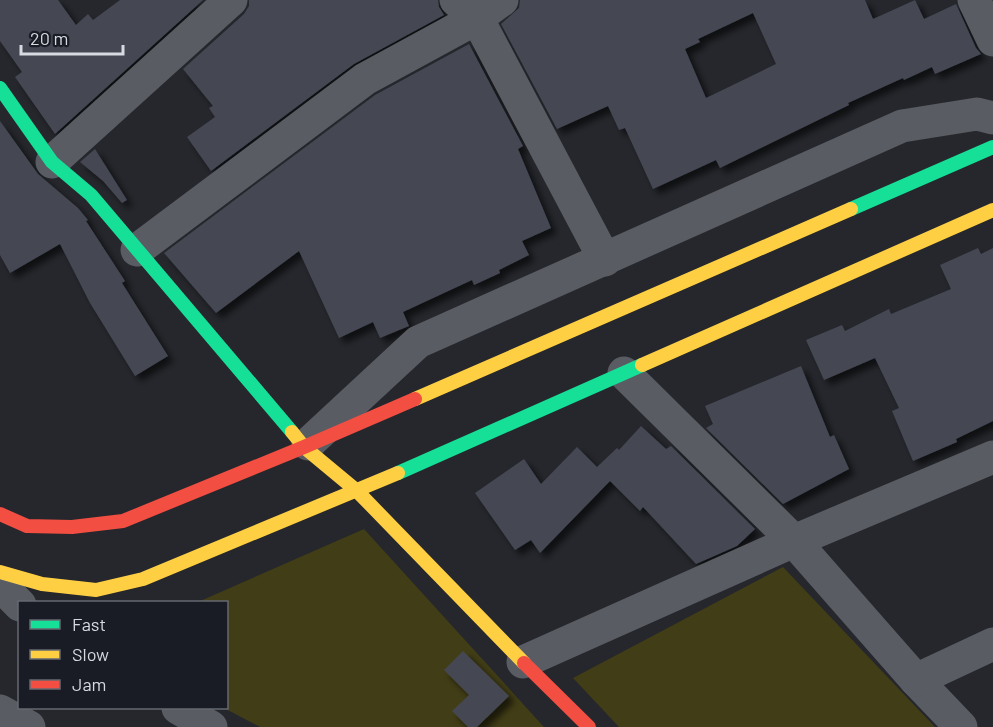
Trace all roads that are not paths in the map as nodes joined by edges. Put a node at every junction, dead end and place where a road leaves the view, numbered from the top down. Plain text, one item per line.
1 (231, 0) edge
2 (974, 0) edge
3 (478, 6) edge
4 (993, 40) edge
5 (0, 88) edge
6 (993, 118) edge
7 (993, 147) edge
8 (52, 162) junction
9 (993, 210) edge
10 (137, 250) junction
11 (605, 260) junction
12 (624, 373) junction
13 (304, 447) junction
14 (993, 457) edge
15 (357, 490) junction
16 (0, 514) edge
17 (794, 541) junction
18 (0, 572) edge
19 (0, 585) edge
20 (18, 603) edge
21 (993, 644) edge
22 (523, 662) junction
23 (916, 680) junction
24 (180, 709) edge
25 (0, 711) edge
26 (29, 727) edge
27 (212, 727) edge
28 (590, 727) edge
29 (961, 727) edge

1 - 8 street
2 - 4 street
3 - 10 street
3 - 11 street
5 - 8 main road
6 - 11 street
7 - 13 main road
8 - 10 main road
9 - 12 main road
10 - 13 main road
11 - 13 street
12 - 15 main road
12 - 17 street
13 - 15 main road
13 - 16 main road
14 - 17 street
15 - 18 main road
15 - 22 main road
17 - 22 street
17 - 23 street
19 - 20 street
21 - 23 street
22 - 28 main road
23 - 29 street
24 - 27 street
25 - 26 street

